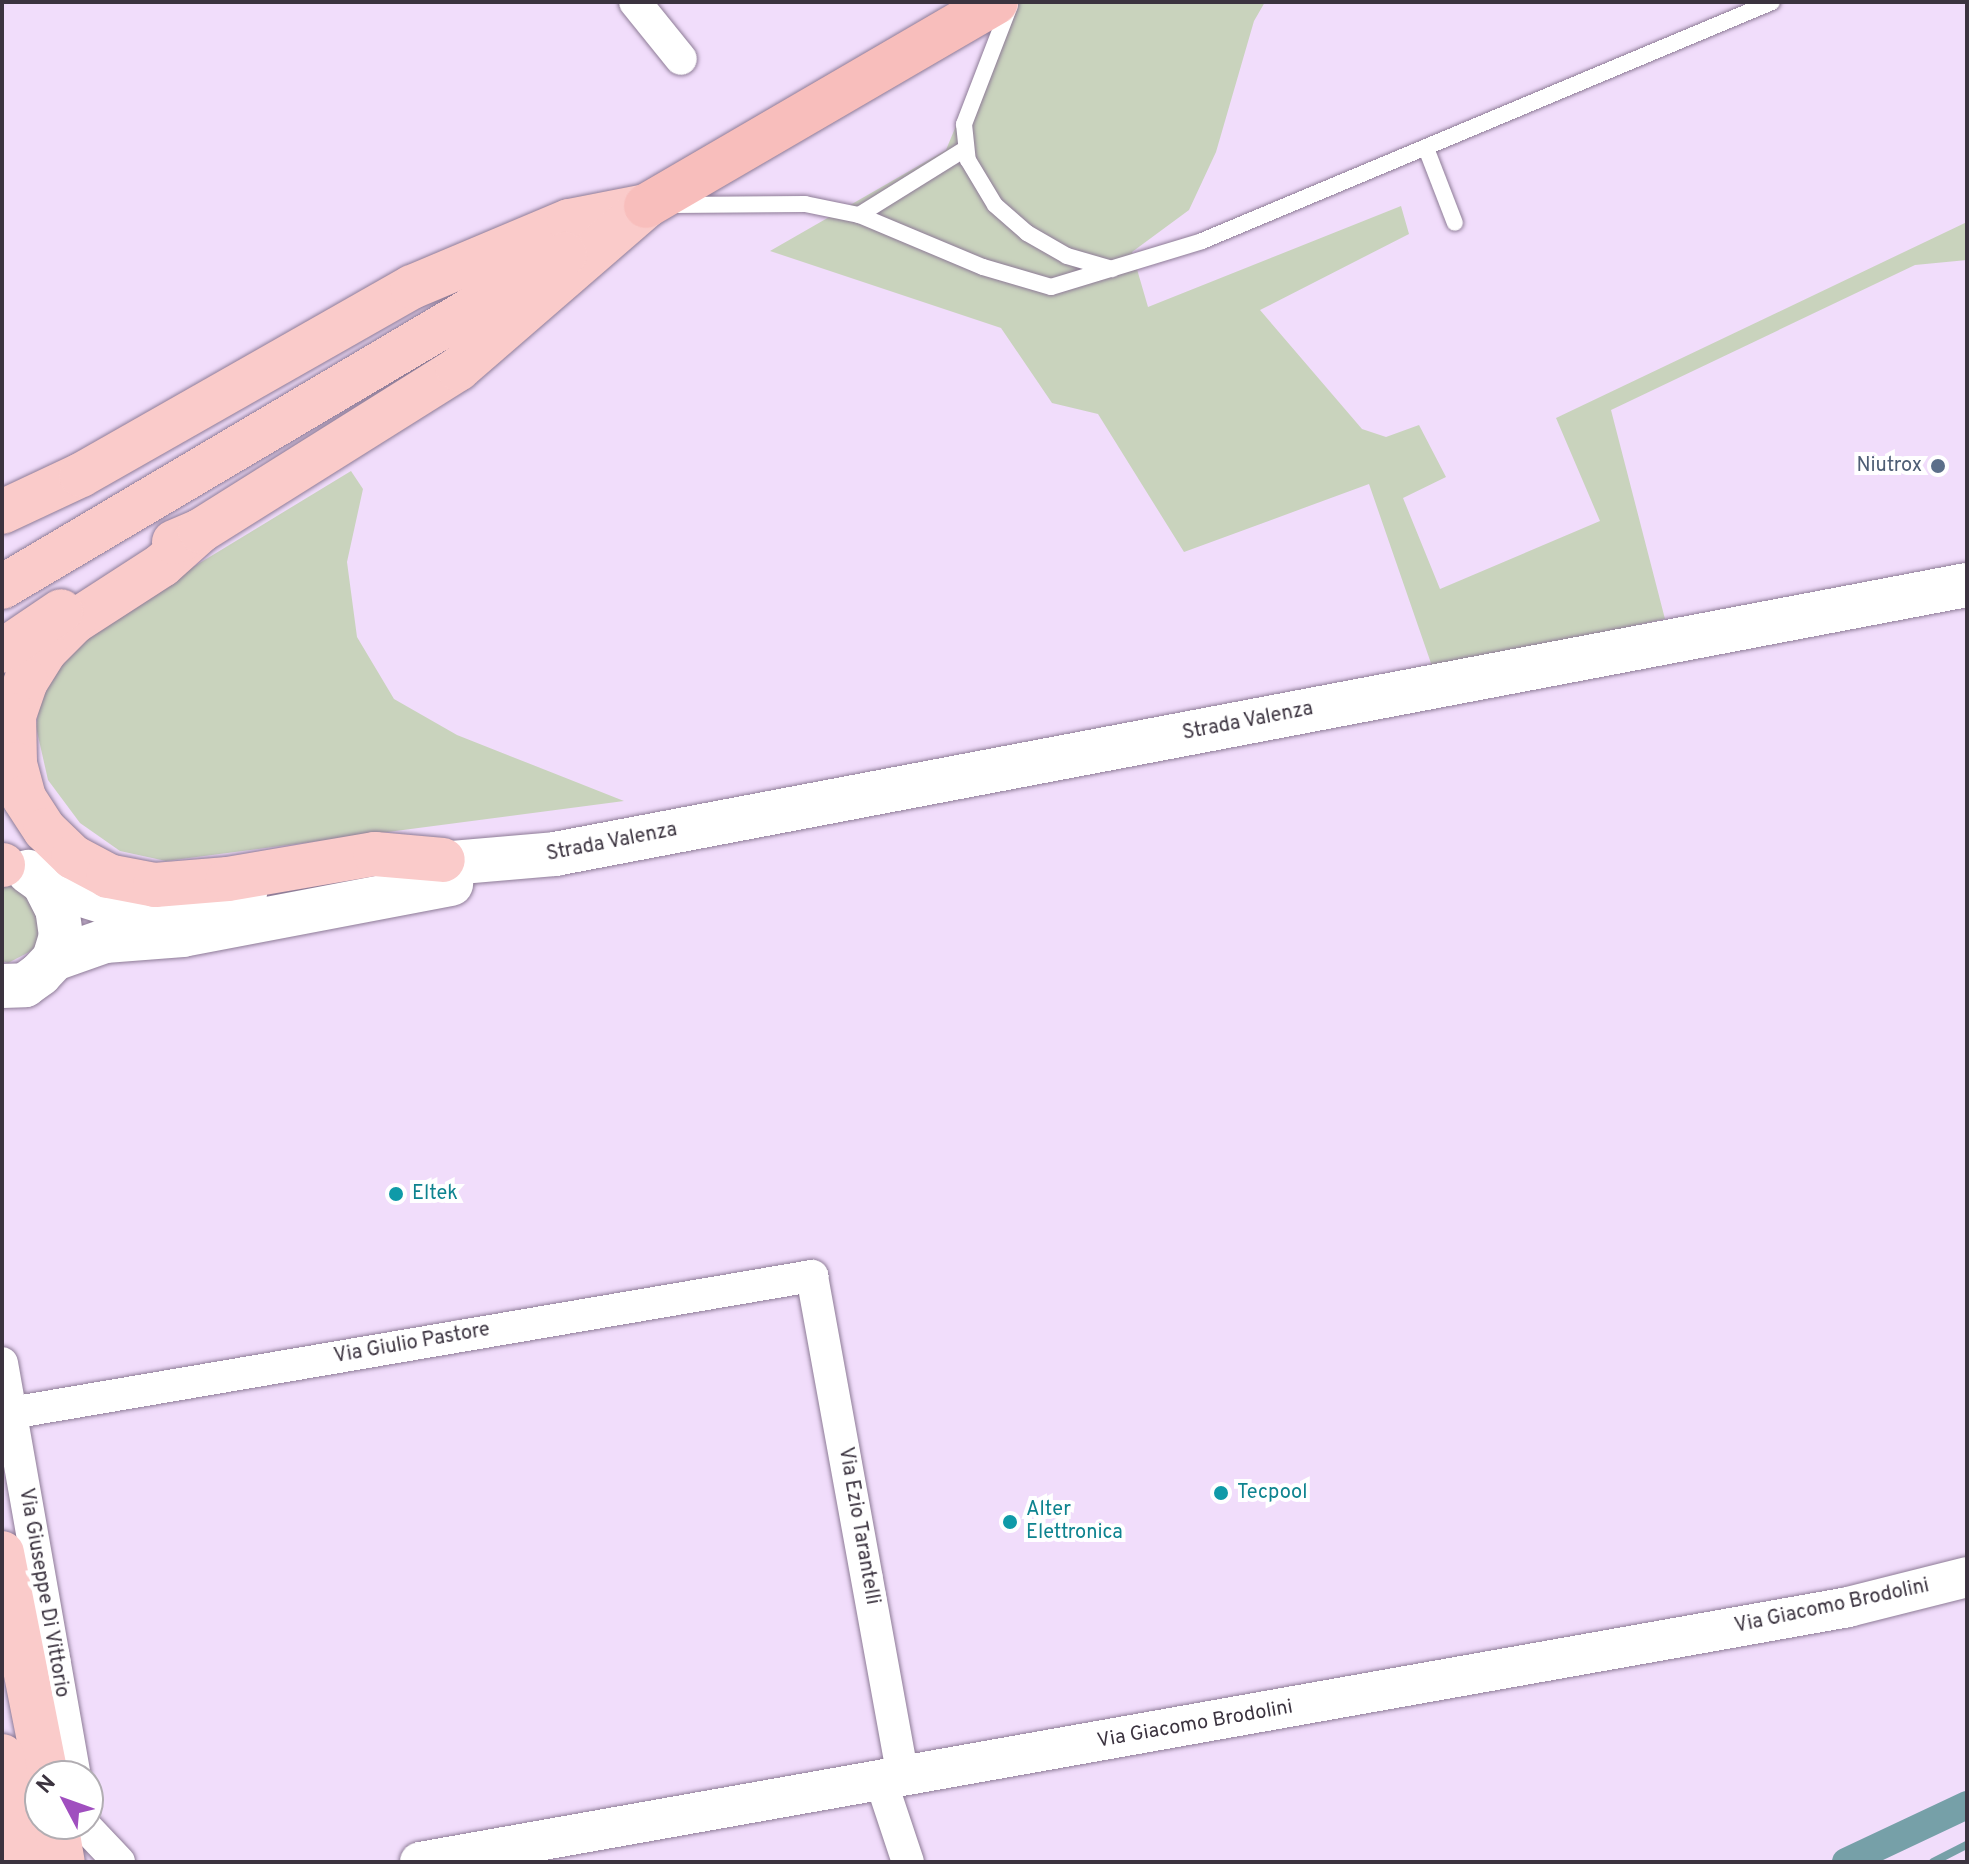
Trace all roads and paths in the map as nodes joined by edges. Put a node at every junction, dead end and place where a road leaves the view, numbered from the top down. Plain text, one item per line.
1 (635, 2) edge
2 (996, 2) edge
3 (1011, 2) edge
4 (1772, 2) edge
5 (681, 59) dead end
6 (1426, 148) junction
7 (965, 149) junction
8 (646, 206) junction
9 (859, 215) junction
10 (1455, 223) dead end
11 (1114, 269) junction
12 (81, 475) junction
13 (2, 512) edge
14 (2, 525) edge
15 (200, 531) junction
16 (1967, 585) edge
17 (2, 587) edge
18 (2, 651) edge
19 (530, 858) junction
20 (443, 860) junction
21 (2, 865) edge
22 (44, 883) junction
23 (21, 985) edge
24 (812, 1276) joint
25 (2, 1363) edge
26 (11, 1413) junction
27 (2, 1553) edge
28 (1967, 1577) edge
29 (2, 1756) edge
30 (43, 1760) edge
31 (72, 1760) edge
32 (892, 1779) junction
33 (24, 1791) edge
34 (56, 1840) edge
35 (57, 1840) edge
36 (91, 1862) edge
37 (119, 1862) edge
38 (420, 1862) edge
39 (908, 1862) edge

1 - 5 street
2 - 8 highway
3 - 7 lane
4 - 6 lane
6 - 10 lane
6 - 11 lane
7 - 9 lane
7 - 11 lane
8 - 9 lane
8 - 12 highway
8 - 15 highway
8 - 17 highway
9 - 11 lane
12 - 13 highway
12 - 14 highway
15 - 18 highway
15 - 20 highway
16 - 19 main road, Strada Valenza
19 - 20 main road, Strada Valenza
19 - 23 main road, Strada Valenza
20 - 22 main road, Strada Valenza
21 - 22 main road, Strada Valenza
22 - 23 main road
24 - 26 street, Via Giulio Pastore
24 - 32 street, Via Ezio Tarantelli
25 - 26 street, Via Giuseppe Di Vittorio
26 - 31 street, Via Giuseppe Di Vittorio
27 - 30 highway
28 - 32 street, Via Giacomo Brodolini
29 - 33 highway
32 - 38 street, Via Giacomo Brodolini
32 - 39 street, Via Ezio Tarantelli
34 - 36 street
35 - 37 street

